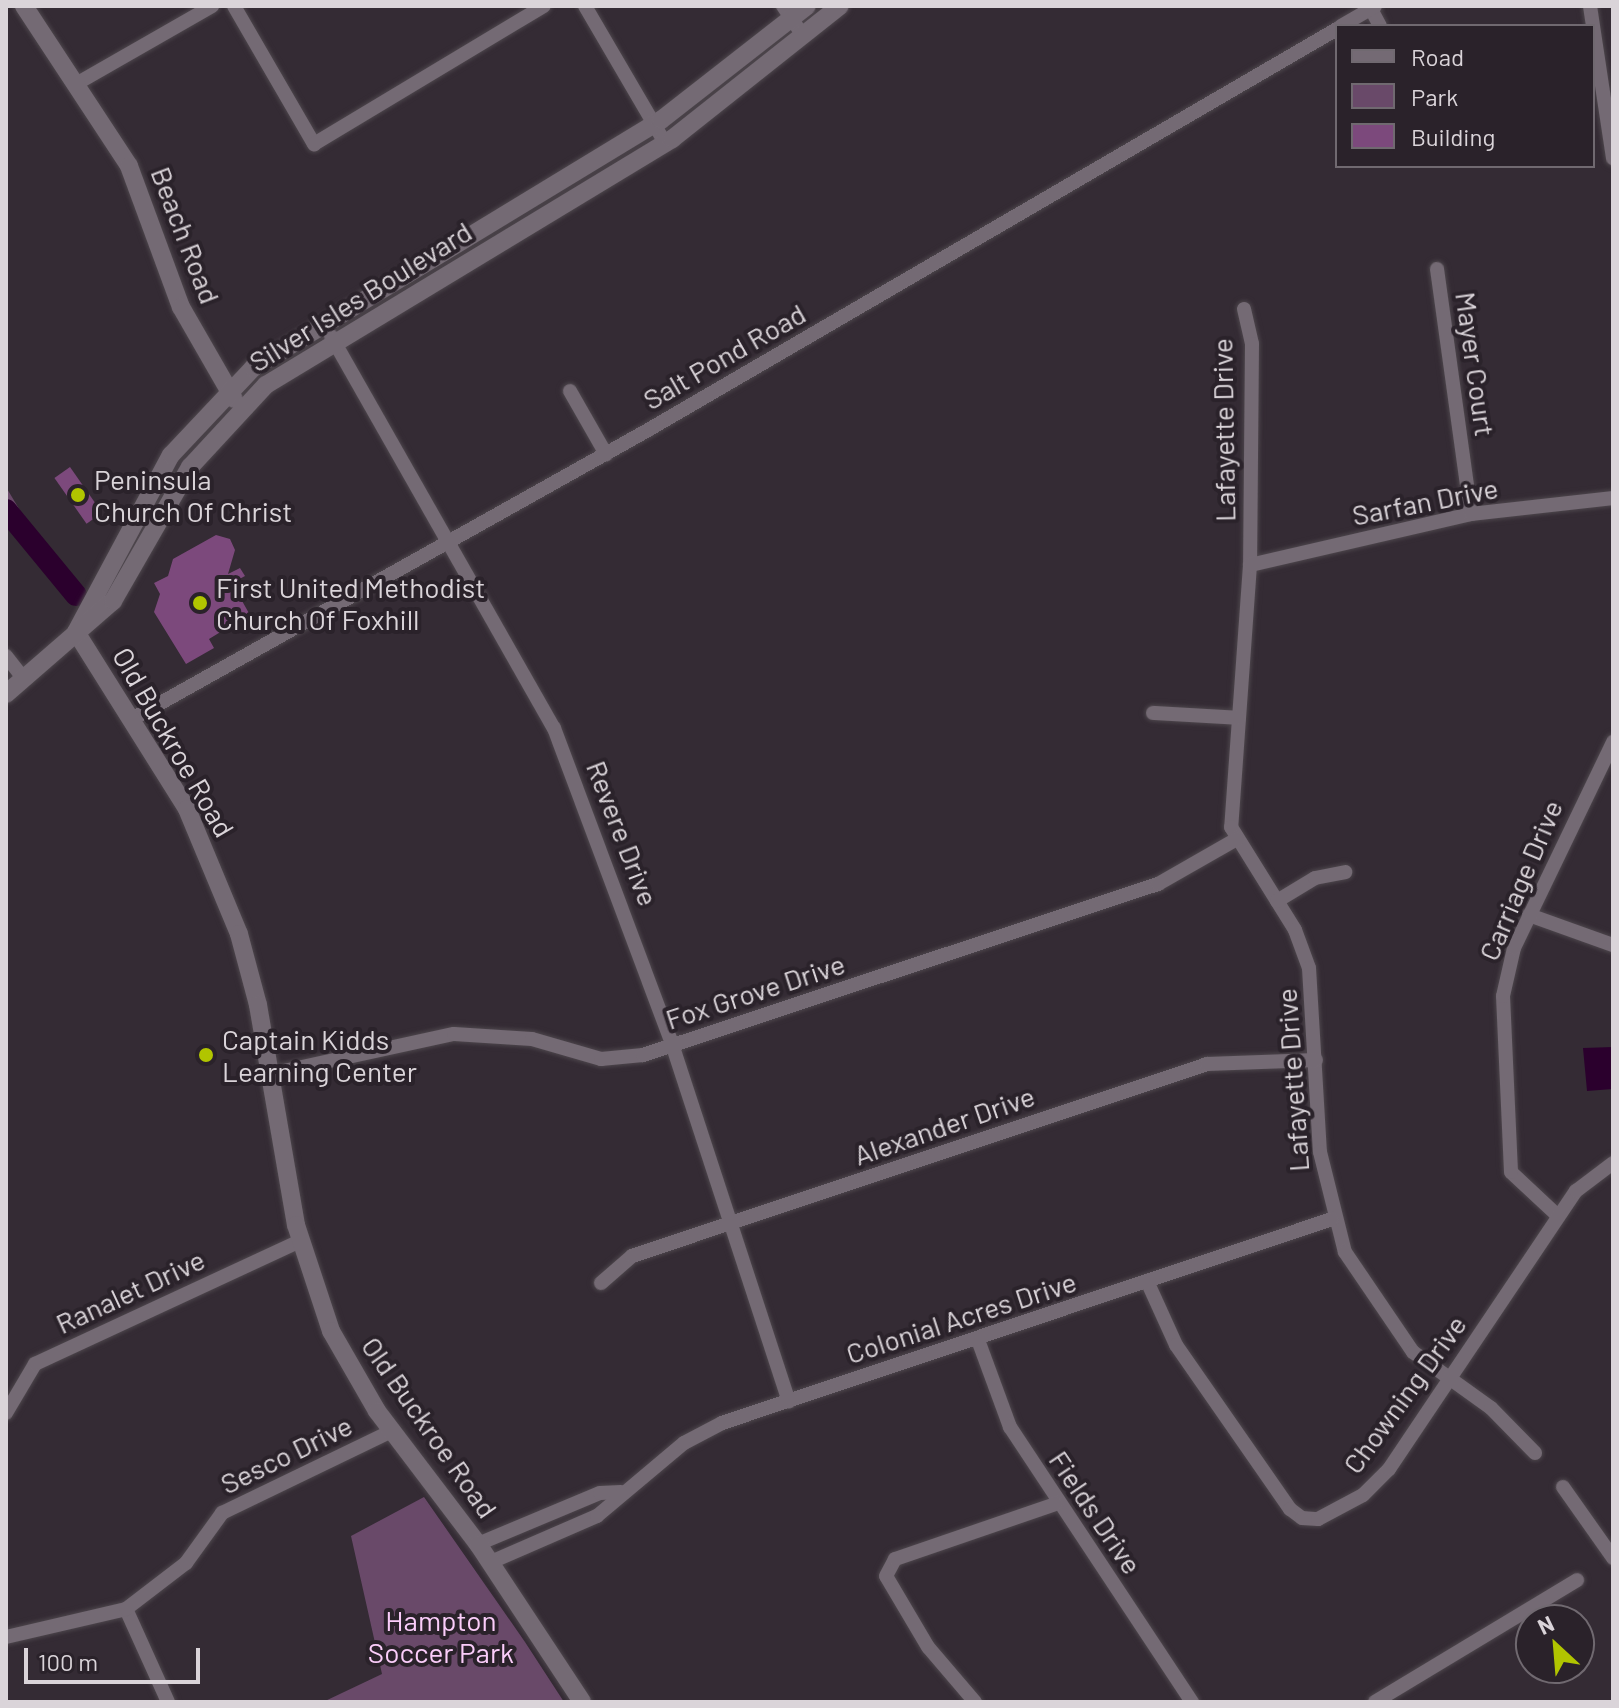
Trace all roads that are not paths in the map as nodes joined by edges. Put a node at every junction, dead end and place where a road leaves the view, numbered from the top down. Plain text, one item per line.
1 (24, 6) edge
2 (212, 6) edge
3 (234, 6) edge
4 (544, 6) edge
5 (585, 6) edge
6 (807, 6) edge
7 (840, 6) edge
8 (1373, 7) edge
9 (787, 13) edge
10 (1344, 24) edge
11 (1335, 29) edge
12 (803, 36) junction
13 (1595, 39) edge
14 (76, 84) junction
15 (654, 124) junction
16 (665, 143) junction
17 (1613, 158) edge
18 (1437, 269) dead end
19 (1244, 309) dead end
20 (323, 322) junction
21 (333, 340) junction
22 (229, 390) junction
23 (570, 391) dead end
24 (239, 408) junction
25 (606, 454) junction
26 (1613, 498) edge
27 (1471, 514) junction
28 (450, 543) junction
29 (1250, 565) junction
30 (76, 632) junction
31 (6, 656) edge
32 (24, 679) junction
33 (6, 694) edge
34 (1153, 713) dead end
35 (1239, 718) junction
36 (132, 719) junction
37 (1613, 742) edge
38 (1237, 839) junction
39 (1345, 872) dead end
40 (1277, 901) junction
41 (1529, 915) junction
42 (1613, 945) edge
43 (673, 1047) junction
44 (1316, 1060) junction
45 (270, 1074) junction
46 (1613, 1163) edge
47 (1558, 1216) junction
48 (1332, 1219) junction
49 (732, 1223) junction
50 (300, 1241) junction
51 (1147, 1281) junction
52 (601, 1283) dead end
53 (978, 1340) junction
54 (1451, 1381) junction
55 (789, 1401) junction
56 (6, 1413) edge
57 (392, 1431) junction
58 (1535, 1453) dead end
59 (1563, 1487) dead end
60 (621, 1492) junction
61 (1056, 1504) junction
62 (478, 1544) junction
63 (1613, 1558) edge
64 (491, 1562) junction
65 (1577, 1580) dead end
66 (126, 1609) junction
67 (6, 1637) edge
68 (168, 1702) edge
69 (582, 1702) edge
70 (975, 1702) edge
71 (1192, 1702) edge
72 (1375, 1702) edge

1 - 14 street, Beach Road
2 - 14 street
3 - 4 street
5 - 15 street
6 - 9 street, Silver Isles Boulevard
7 - 12 street, Silver Isles Boulevard
8 - 10 street, Salt Pond Road
9 - 12 street
9 - 15 street, Silver Isles Boulevard
11 - 25 street, Salt Pond Road
12 - 16 street, Silver Isles Boulevard
13 - 17 street
14 - 22 street, Beach Road
15 - 16 street
15 - 20 street, Silver Isles Boulevard
16 - 21 street, Silver Isles Boulevard
18 - 27 street, Mayer Court
19 - 29 street, Lafayette Drive
20 - 21 street, Revere Drive
20 - 22 street, Silver Isles Boulevard
21 - 24 street, Silver Isles Boulevard
21 - 28 street, Revere Drive
22 - 24 street, Beach Road
22 - 30 street, Silver Isles Boulevard
23 - 25 street
24 - 30 street, Silver Isles Boulevard
25 - 28 street, Salt Pond Road
26 - 27 street, Sarfan Drive
27 - 29 street, Sarfan Drive
28 - 36 street, Salt Pond Road
28 - 43 street, Revere Drive
29 - 35 street, Lafayette Drive
30 - 32 street
30 - 36 street, Old Buckroe Road
31 - 32 street
32 - 33 street
34 - 35 street
35 - 38 street, Lafayette Drive
36 - 45 street, Old Buckroe Road
37 - 41 street, Carriage Drive
38 - 40 street, Lafayette Drive
38 - 43 street, Fox Grove Drive
39 - 40 street
40 - 44 street, Lafayette Drive
41 - 42 street
41 - 47 street, Carriage Drive
43 - 45 street, Fox Grove Drive
43 - 49 street, Revere Drive
44 - 48 street, Lafayette Drive
44 - 49 street, Alexander Drive
45 - 50 street, Old Buckroe Road
46 - 47 street, Chowning Drive
47 - 54 street, Chowning Drive
48 - 51 street, Colonial Acres Drive
48 - 54 street, Lafayette Drive
49 - 52 street, Alexander Drive
49 - 55 street, Revere Drive
50 - 56 street, Ranalet Drive
50 - 57 street, Old Buckroe Road
51 - 53 street, Colonial Acres Drive
51 - 54 street, Chowning Drive
53 - 55 street, Colonial Acres Drive
53 - 61 street, Fields Drive
54 - 58 street, Lafayette Drive
55 - 60 street, Colonial Acres Drive
57 - 62 street, Old Buckroe Road
57 - 66 street, Sesco Drive
59 - 63 street
60 - 62 street, Colonial Acres Drive
60 - 64 street, Colonial Acres Drive
61 - 70 street
61 - 71 street, Fields Drive
62 - 64 street, Old Buckroe Road
64 - 69 street, Old Buckroe Road
65 - 72 street
66 - 67 street, Sesco Drive
66 - 68 street

